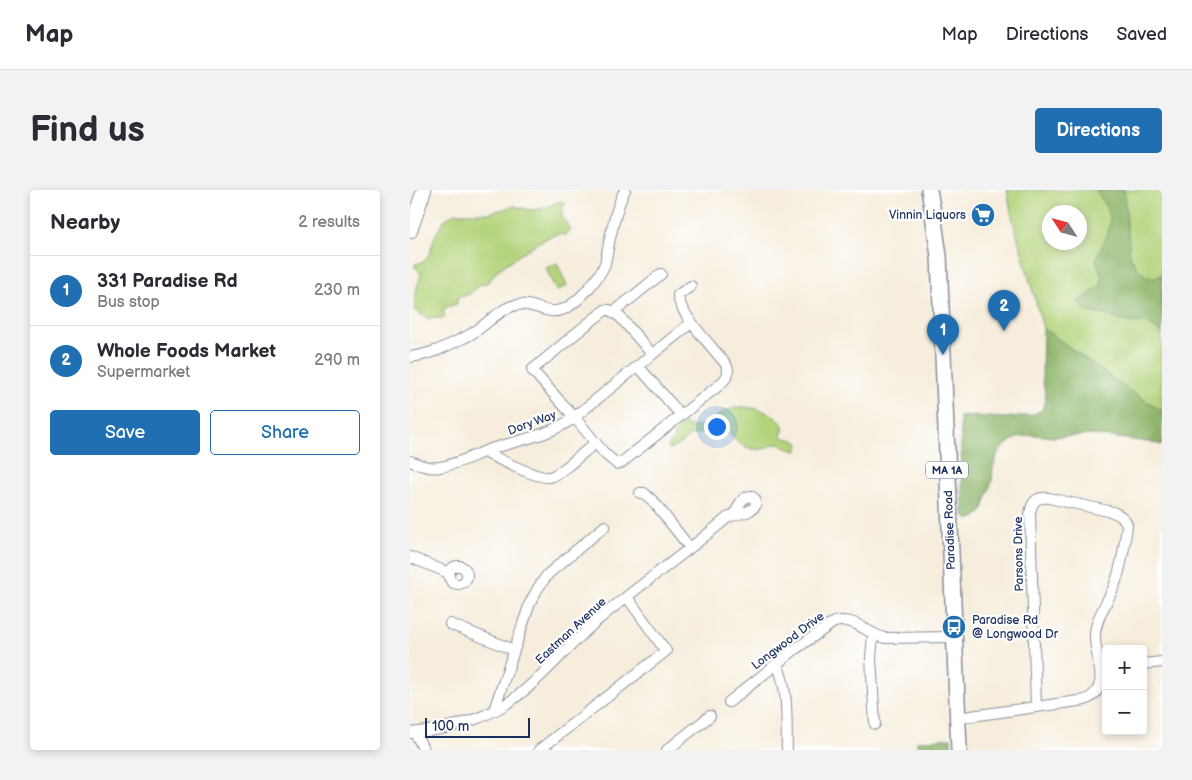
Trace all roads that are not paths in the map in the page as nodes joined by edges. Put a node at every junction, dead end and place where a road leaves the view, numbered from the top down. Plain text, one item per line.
1 (424, 190) edge
2 (625, 190) edge
3 (929, 190) edge
4 (410, 231) edge
5 (661, 274) dead end
6 (691, 286) dead end
7 (614, 312) junction
8 (691, 322) junction
9 (652, 354) junction
10 (410, 357) edge
11 (638, 366) junction
12 (681, 415) junction
13 (575, 418) junction
14 (595, 443) junction
15 (484, 452) junction
16 (410, 461) edge
17 (640, 493) dead end
18 (734, 515) dead end
19 (605, 526) dead end
20 (690, 548) junction
21 (410, 557) edge
22 (449, 572) dead end
23 (627, 597) junction
24 (450, 624) dead end
25 (873, 634) junction
26 (954, 637) junction
27 (514, 650) junction
28 (1162, 662) edge
29 (777, 664) junction
30 (1147, 664) edge
31 (1102, 667) edge
32 (729, 702) dead end
33 (1036, 707) junction
34 (494, 710) junction
35 (710, 716) dead end
36 (957, 718) junction
37 (874, 724) dead end
38 (412, 733) edge
39 (424, 750) edge
40 (539, 750) edge
41 (667, 750) edge
42 (787, 750) edge
43 (959, 750) edge

1 - 4 main road
2 - 10 street
3 - 26 highway, Paradise Road / MA 1A
5 - 7 street
6 - 8 street
7 - 9 street
7 - 13 street
8 - 9 street, Dory Way
8 - 12 street
9 - 11 street, Dory Way
11 - 12 street
11 - 13 street, Dory Way
12 - 14 street
13 - 14 street
13 - 15 street, Dory Way
14 - 15 street
15 - 16 street, Dory Way
17 - 20 street
18 - 20 street, Eastman Avenue
19 - 27 street
20 - 23 street, Eastman Avenue
21 - 22 street
23 - 34 street, Eastman Avenue
23 - 40 street
24 - 27 street
25 - 26 street, Longwood Drive
25 - 29 street, Longwood Drive
25 - 37 street
26 - 36 highway, Paradise Road / MA 1A
27 - 34 street
28 - 30 street
29 - 32 street, Longwood Drive
29 - 42 street
31 - 33 street, Parsons Drive
31 - 33 street, Parsons Drive
33 - 36 street, Parsons Drive
34 - 38 street, Eastman Avenue
35 - 41 street
36 - 43 highway, Paradise Road / MA 1A
38 - 39 street

